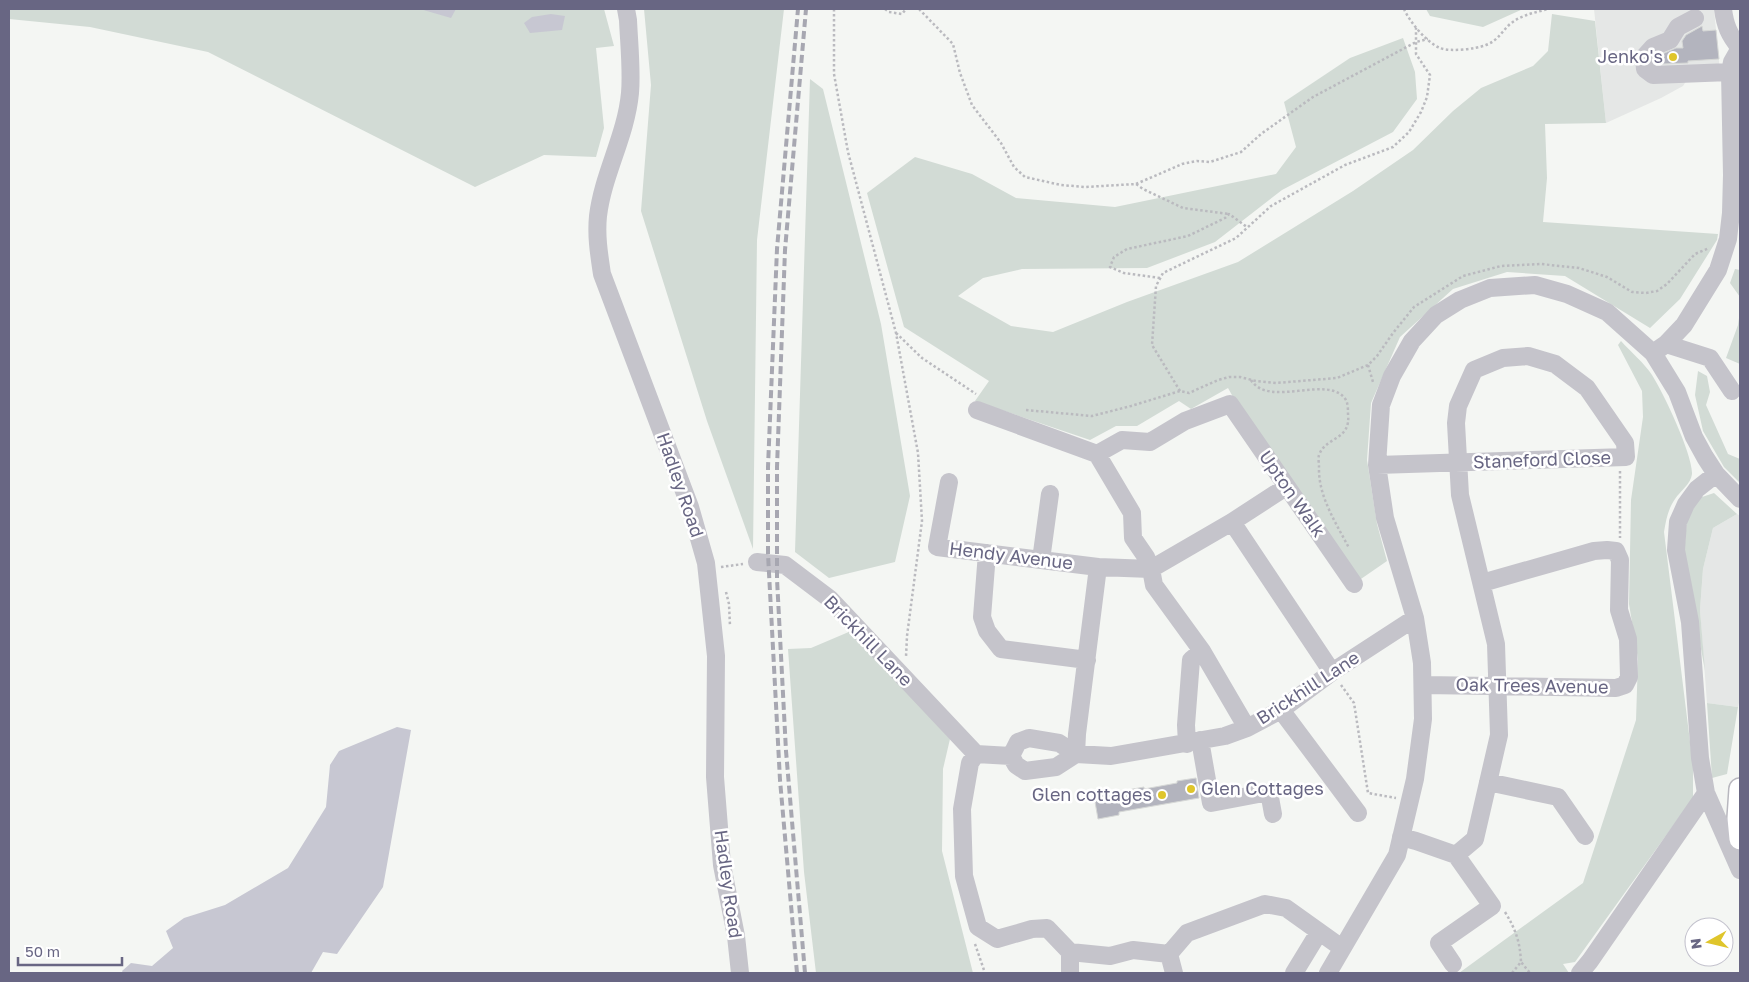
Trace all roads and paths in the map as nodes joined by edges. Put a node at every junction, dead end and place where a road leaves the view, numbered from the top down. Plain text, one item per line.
1 (626, 9) edge
2 (834, 9) edge
3 (885, 9) edge
4 (906, 9) edge
5 (919, 9) edge
6 (1404, 9) edge
7 (1548, 9) edge
8 (1723, 9) edge
9 (1695, 18) dead end
10 (1416, 28) junction
11 (1428, 39) junction
12 (1416, 42) junction
13 (1740, 48) edge
14 (1730, 72) junction
15 (1136, 184) junction
16 (1229, 214) junction
17 (1248, 227) junction
18 (1160, 278) junction
19 (896, 333) junction
20 (1660, 349) junction
21 (1250, 380) dead end
22 (1732, 391) dead end
23 (978, 403) joint
24 (1023, 409) dead end
25 (1097, 454) junction
26 (1623, 457) junction
27 (1458, 463) junction
28 (1376, 465) junction
29 (1716, 474) junction
30 (948, 482) dead end
31 (1286, 487) junction
32 (1050, 494) dead end
33 (1740, 498) edge
34 (1232, 522) junction
35 (1616, 551) junction
36 (987, 553) junction
37 (1352, 553) dead end
38 (1041, 560) junction
39 (757, 562) joint
40 (1098, 567) junction
41 (706, 568) junction
42 (1151, 569) junction
43 (1482, 583) junction
44 (1354, 584) dead end
45 (1414, 618) junction
46 (1202, 651) junction
47 (1087, 660) junction
48 (1332, 672) junction
49 (905, 679) junction
50 (1422, 685) junction
51 (1498, 686) junction
52 (1281, 710) junction
53 (1247, 728) junction
54 (1193, 742) junction
55 (976, 754) junction
56 (1076, 754) junction
57 (1011, 756) junction
58 (1488, 782) junction
59 (1740, 789) edge
60 (1706, 793) junction
61 (1410, 800) junction
62 (1273, 814) dead end
63 (1358, 814) dead end
64 (1585, 836) dead end
65 (1401, 837) junction
66 (1740, 839) edge
67 (1456, 855) junction
68 (1740, 870) edge
69 (1492, 906) junction
70 (1319, 932) junction
71 (1342, 948) junction
72 (1070, 952) junction
73 (1169, 954) junction
74 (1521, 962) junction
75 (1453, 964) dead end
76 (1335, 971) edge
77 (740, 973) edge
78 (1070, 973) edge
79 (1174, 973) edge
80 (1294, 973) edge
81 (1512, 973) edge
82 (1530, 973) edge
83 (1580, 973) edge

1 - 41 street, Hadley Road
2 - 19 path
3 - 4 path
5 - 15 path
6 - 10 path
7 - 11 path
8 - 13 street
9 - 14 street
10 - 11 path
10 - 12 path
11 - 12 path
12 - 15 path
12 - 17 path
13 - 14 street
14 - 20 street
15 - 16 path
16 - 17 path
16 - 18 path
17 - 18 path
18 - 24 path
19 - 23 path
19 - 49 path
20 - 22 street
20 - 28 street
20 - 29 street
21 - 37 path
23 - 25 street
25 - 31 street, Upton Walk
25 - 42 street
26 - 27 street, Staneford Close
26 - 27 street
26 - 35 path
27 - 28 street, Staneford Close
27 - 43 street
28 - 45 street
29 - 33 street
29 - 60 street
30 - 36 street, Hendy Avenue
31 - 34 street
31 - 44 street, Upton Walk
32 - 38 street
34 - 42 street
34 - 48 street
35 - 43 street
35 - 51 street, Oak Trees Avenue
36 - 38 street, Hendy Avenue
36 - 47 street
38 - 40 street, Hendy Avenue
39 - 41 path
39 - 49 street, Brickhill Lane
40 - 42 street, Hendy Avenue
40 - 47 street
41 - 77 street, Hadley Road
42 - 46 street
43 - 51 street
45 - 48 street, Brickhill Lane
45 - 50 street
46 - 53 street
46 - 54 street
47 - 56 street
48 - 52 street, Brickhill Lane
48 - 61 path
49 - 55 street, Brickhill Lane
50 - 51 street, Oak Trees Avenue
50 - 61 street
51 - 58 street
52 - 53 street, Brickhill Lane
52 - 63 street
53 - 54 street, Brickhill Lane
54 - 56 street, Brickhill Lane
54 - 62 street
55 - 57 street
55 - 72 street
56 - 57 street
56 - 57 street, Brickhill Lane
58 - 64 street
58 - 67 street
59 - 66 main road
60 - 68 street
60 - 83 street
61 - 65 street
65 - 67 street
65 - 71 street
67 - 69 street
69 - 74 path
69 - 75 street
70 - 71 street
70 - 73 street
70 - 80 street
71 - 76 street
72 - 73 street
72 - 78 street
73 - 79 street
74 - 81 path
74 - 82 path

